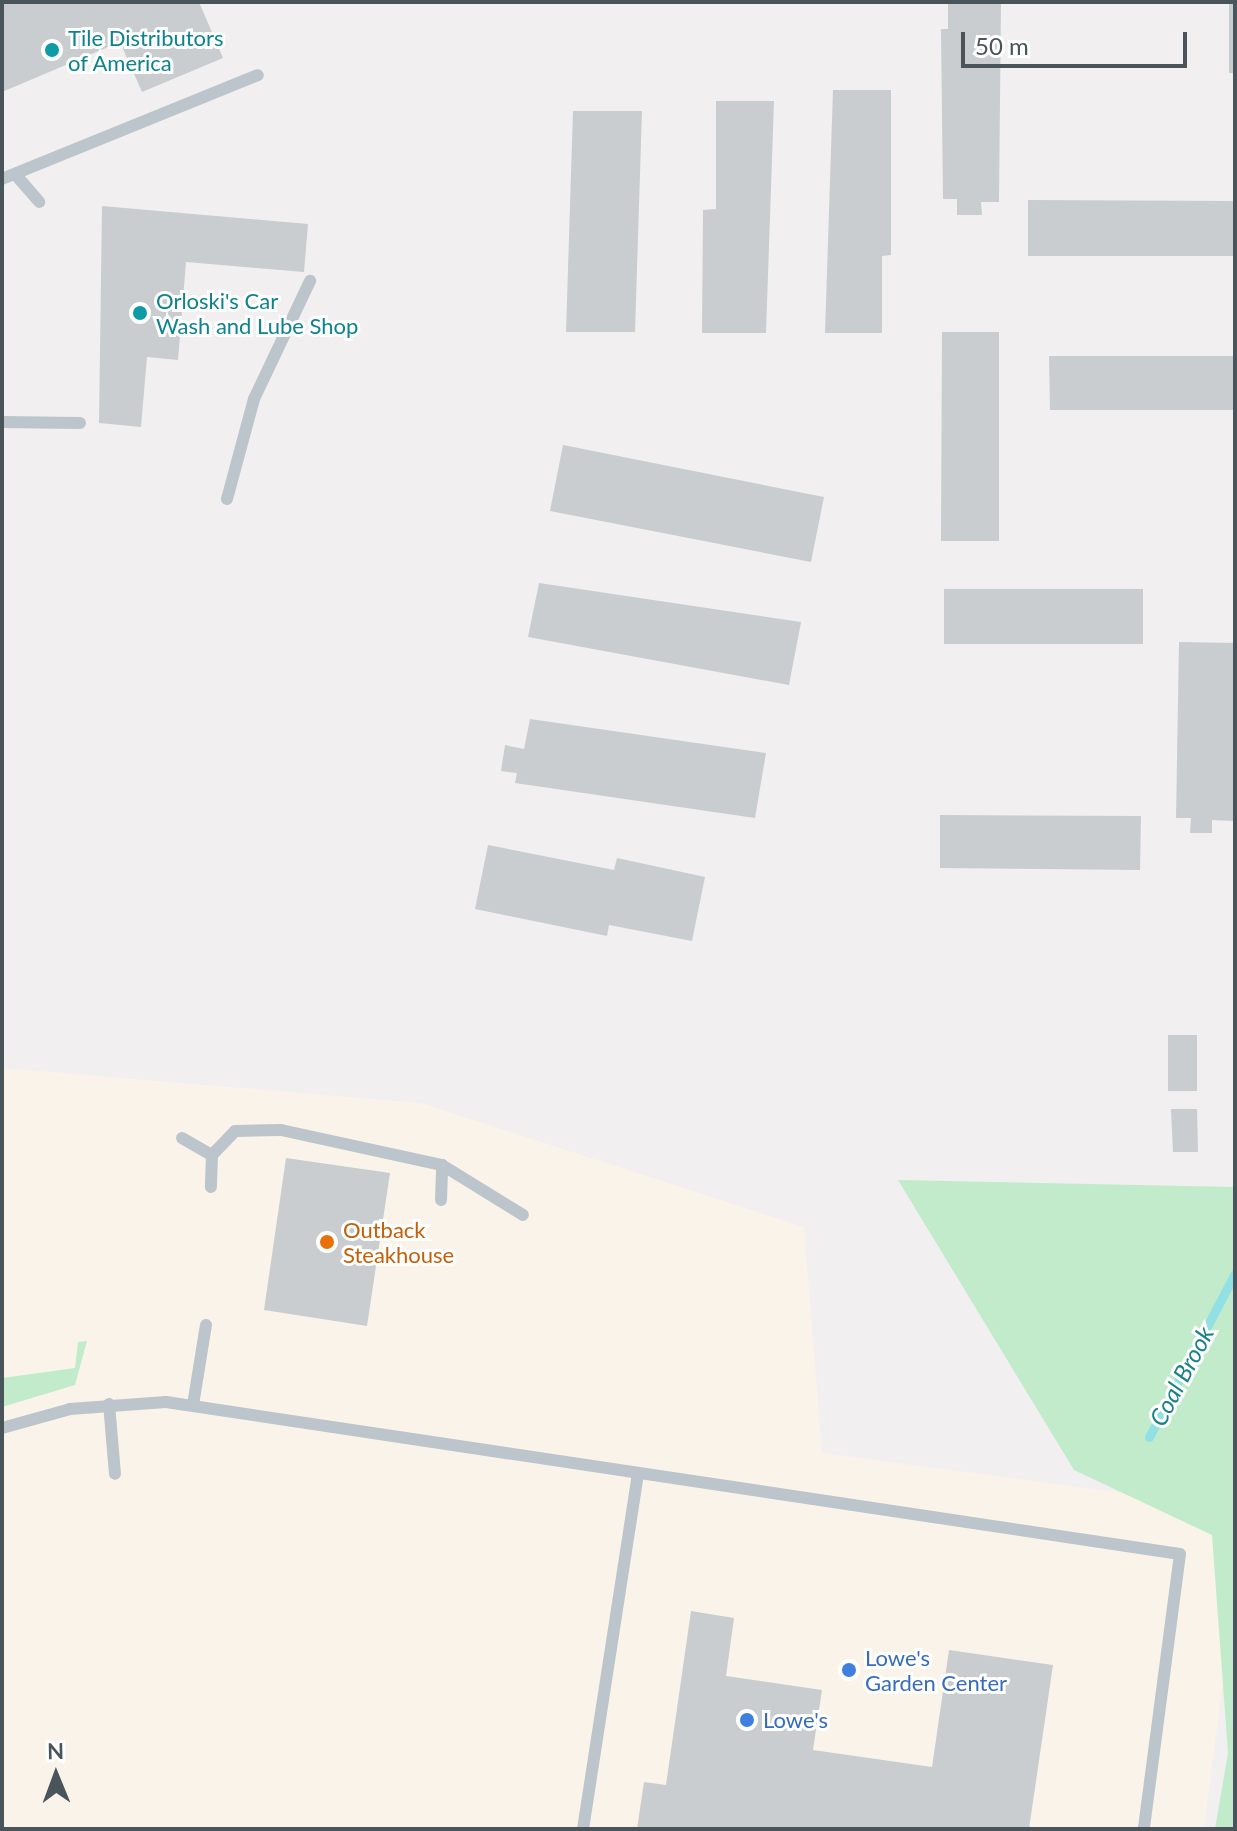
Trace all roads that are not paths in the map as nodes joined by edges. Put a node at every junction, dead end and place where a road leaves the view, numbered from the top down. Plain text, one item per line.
1 (258, 75) dead end
2 (15, 174) junction
3 (2, 179) edge
4 (39, 202) dead end
5 (310, 281) dead end
6 (2, 422) edge
7 (80, 423) dead end
8 (227, 499) dead end
9 (182, 1138) dead end
10 (212, 1155) junction
11 (442, 1165) junction
12 (211, 1187) dead end
13 (441, 1200) dead end
14 (523, 1215) dead end
15 (206, 1325) dead end
16 (109, 1404) junction
17 (193, 1405) junction
18 (2, 1428) edge
19 (638, 1473) junction
20 (115, 1474) dead end
21 (583, 1829) edge
22 (1144, 1829) edge

1 - 2 lane
2 - 3 lane
2 - 4 lane
5 - 8 lane
6 - 7 lane
9 - 10 lane
10 - 11 lane
10 - 12 lane
11 - 13 lane
11 - 14 lane
15 - 17 lane
16 - 17 lane
16 - 18 lane
16 - 20 lane
17 - 19 lane
19 - 21 lane
19 - 22 lane

